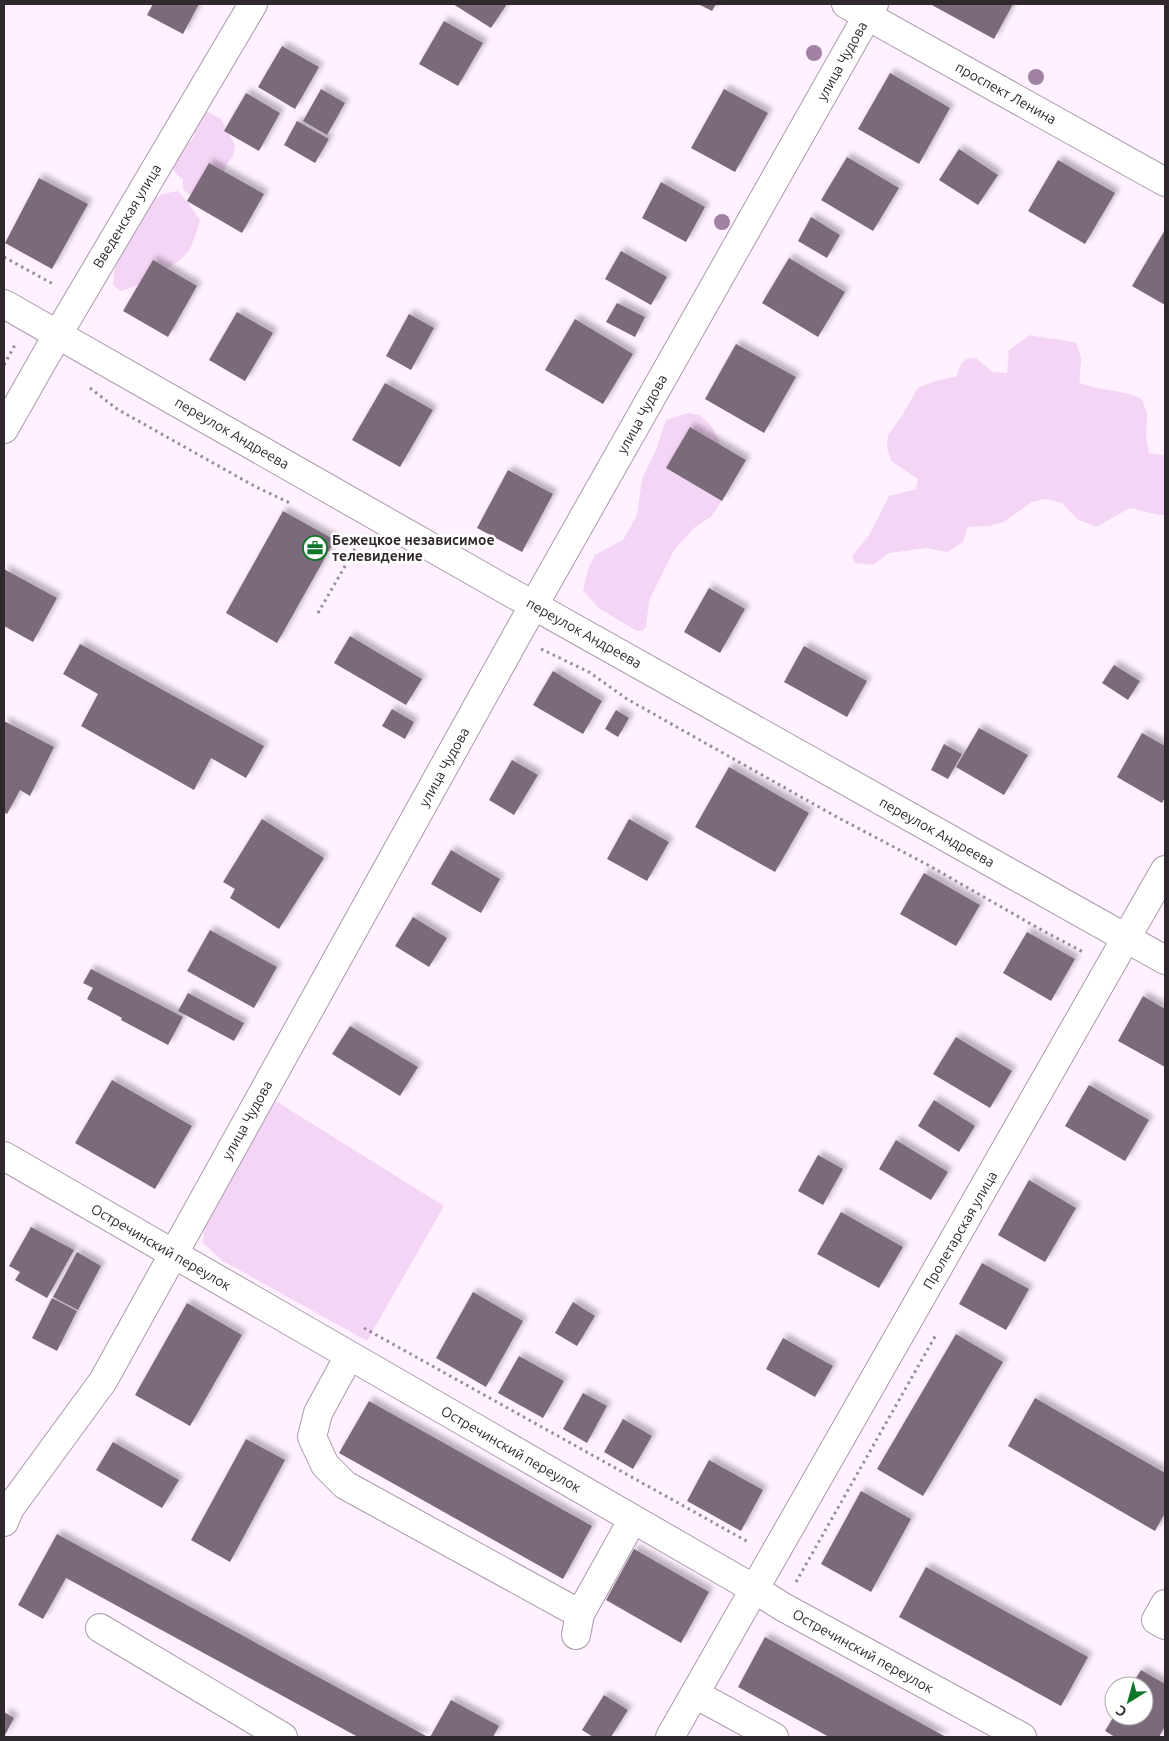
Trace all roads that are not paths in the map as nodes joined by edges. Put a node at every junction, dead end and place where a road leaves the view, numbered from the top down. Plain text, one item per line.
1 (253, 4) edge
2 (862, 8) edge
3 (1165, 182) edge
4 (4, 304) edge
5 (58, 334) junction
6 (4, 429) edge
7 (534, 606) junction
8 (1165, 870) edge
9 (1126, 938) junction
10 (1165, 960) edge
11 (4, 1156) edge
12 (172, 1254) junction
13 (349, 1356) junction
14 (633, 1519) junction
15 (4, 1522) edge
16 (756, 1590) junction
17 (1165, 1604) edge
18 (1165, 1625) edge
19 (100, 1628) dead end
20 (695, 1694) junction
21 (283, 1737) edge
22 (670, 1737) edge
23 (774, 1737) edge
24 (1022, 1737) edge

1 - 5 street, Введенская улица
2 - 3 street, проспект Ленина
2 - 7 street, улица Чудова
4 - 5 street, переулок Андреева
5 - 6 street, Введенская улица
5 - 7 street, переулок Андреева
7 - 9 street, переулок Андреева
7 - 12 street, улица Чудова
8 - 9 street, Пролетарская улица
9 - 10 street, переулок Андреева
9 - 16 street, Пролетарская улица
11 - 12 street, Остречинский переулок
12 - 13 street, Остречинский переулок
12 - 15 street, улица Чудова
13 - 14 street, Остречинский переулок
13 - 14 street
14 - 16 street, Остречинский переулок
16 - 20 street, Пролетарская улица
16 - 24 street, Остречинский переулок
17 - 18 street
19 - 21 street
20 - 22 street, Пролетарская улица
20 - 23 street

